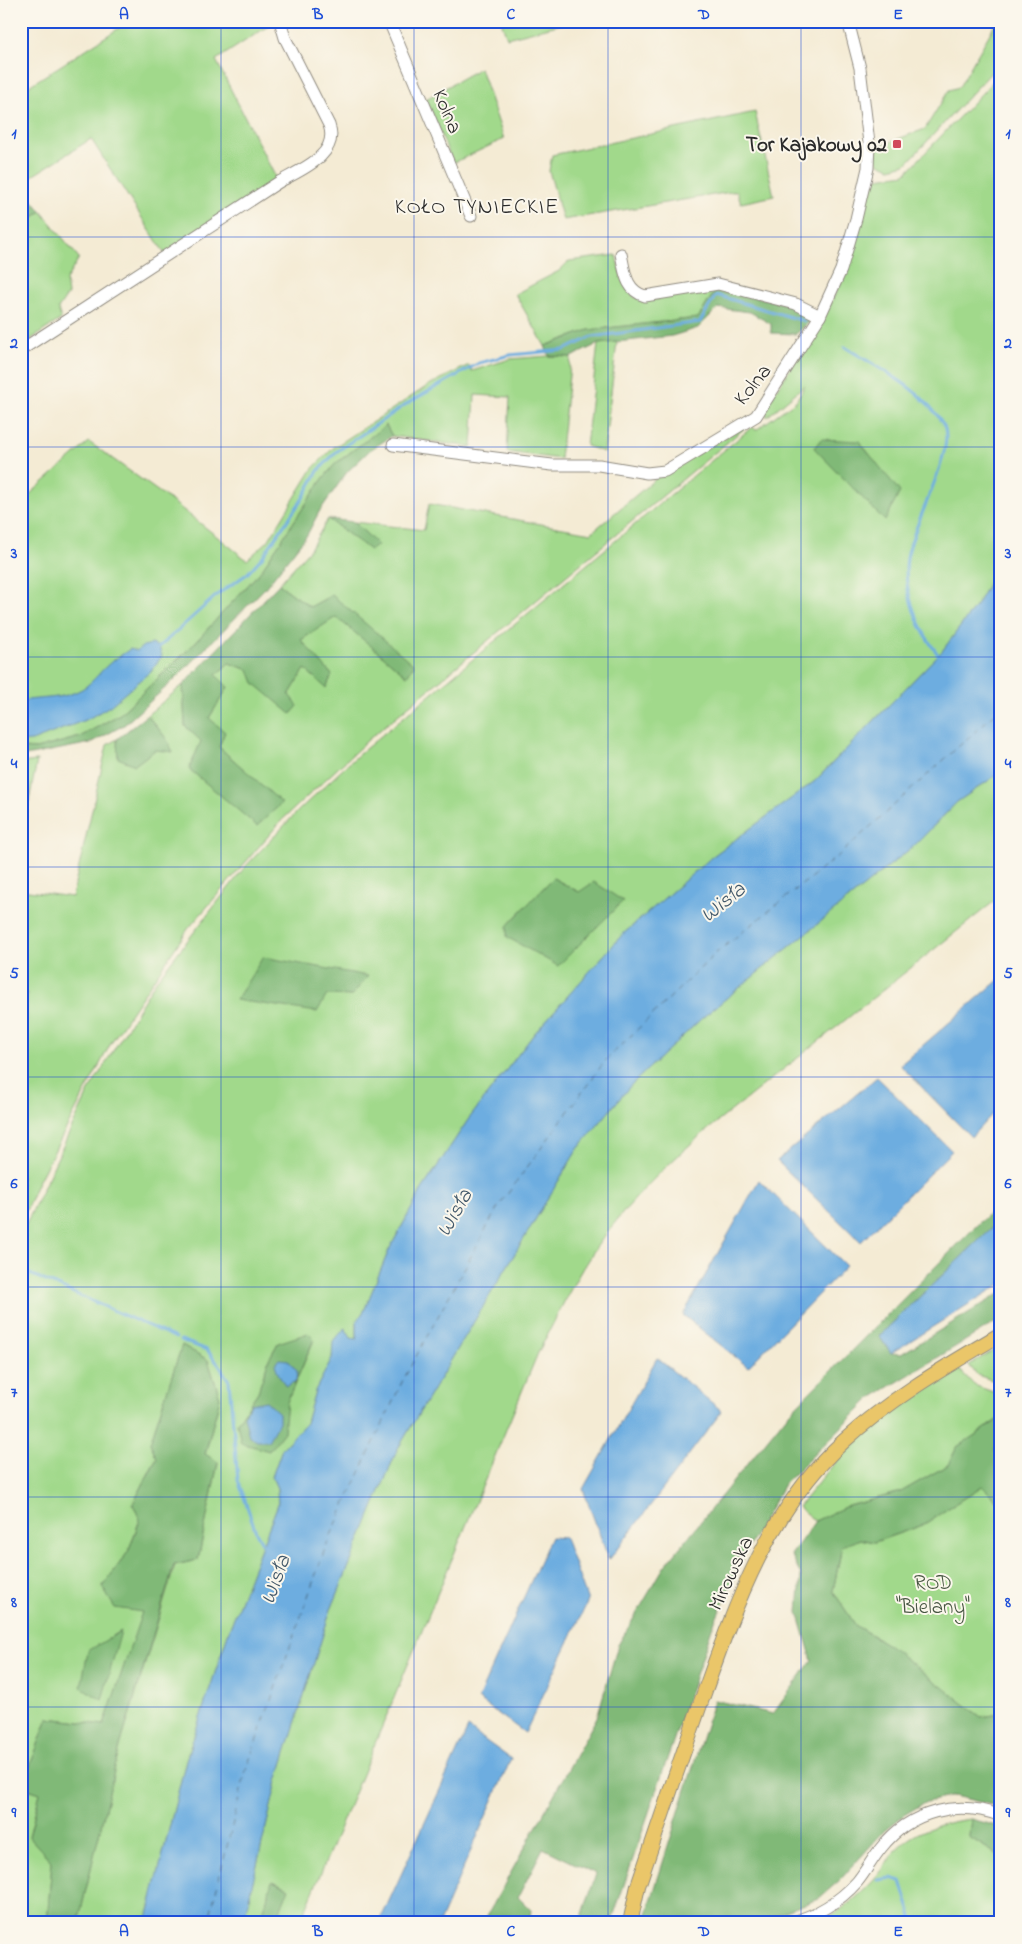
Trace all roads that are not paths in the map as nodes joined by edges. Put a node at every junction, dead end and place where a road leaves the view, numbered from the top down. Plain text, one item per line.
1 (280, 21) edge
2 (389, 21) edge
3 (848, 21) edge
4 (471, 216) dead end
5 (620, 254) dead end
6 (820, 316) junction
7 (21, 350) edge
8 (393, 445) dead end
9 (1001, 1334) edge
10 (1001, 1816) edge
11 (630, 1923) edge
12 (789, 1923) edge

1 - 7 street
2 - 4 street, Kolna
3 - 6 street, Kolna
5 - 6 street
6 - 8 street, Kolna
9 - 11 main road, Mirowska
10 - 12 street

